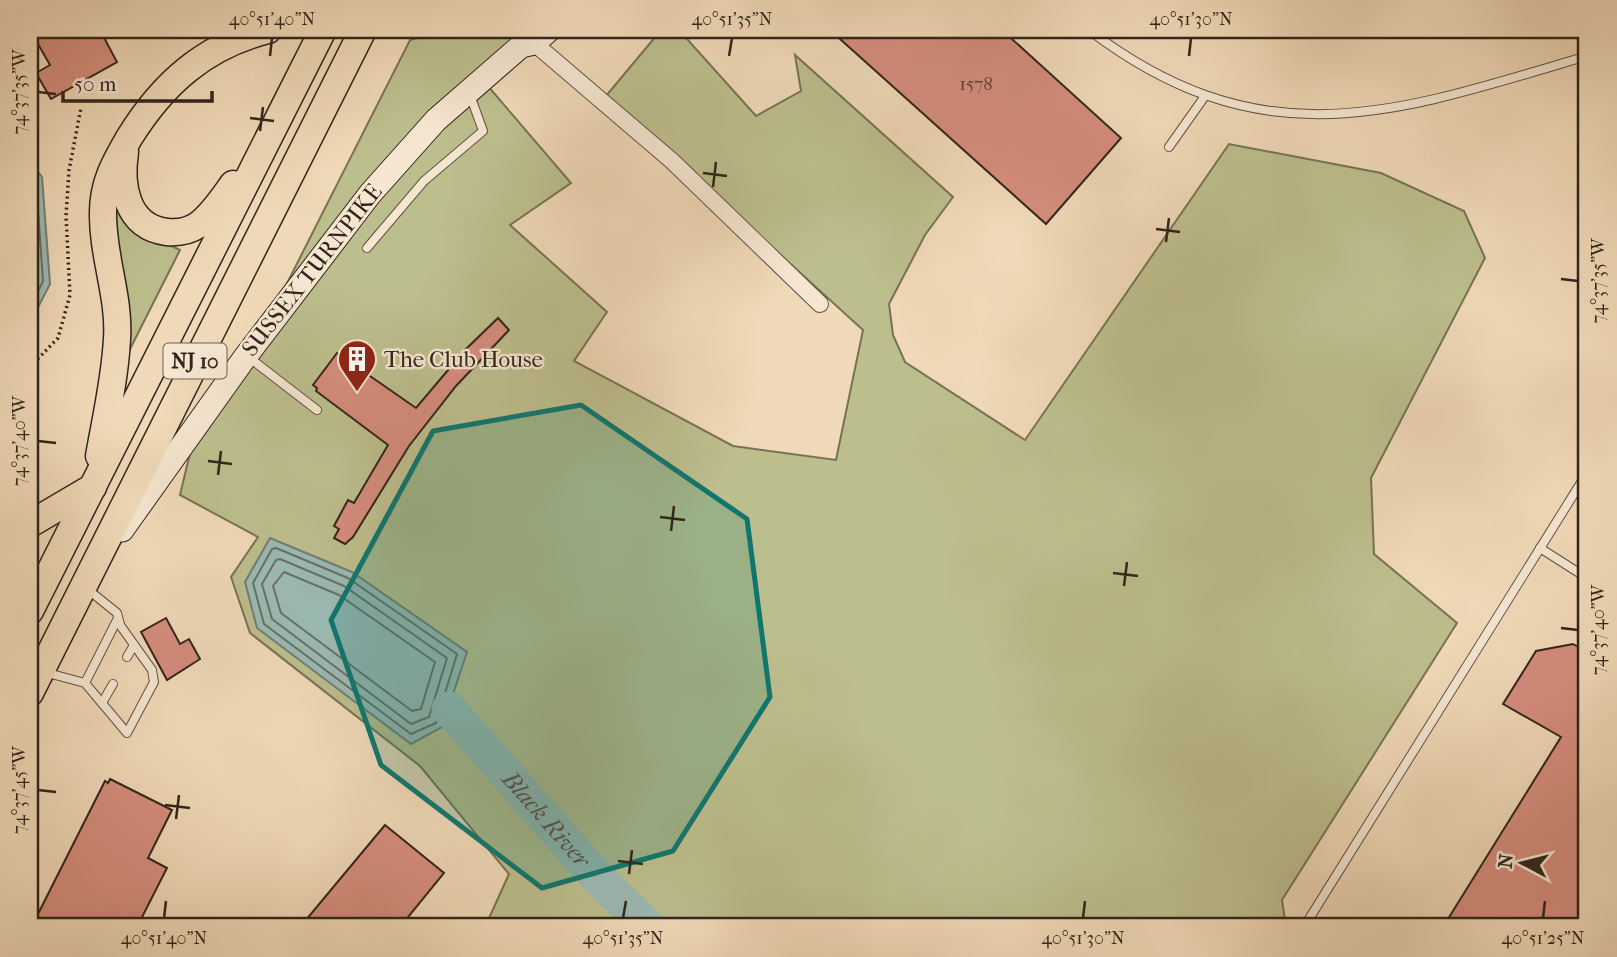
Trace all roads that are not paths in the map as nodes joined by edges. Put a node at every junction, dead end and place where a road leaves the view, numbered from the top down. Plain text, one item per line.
1 (268, 30) edge
2 (363, 30) edge
3 (1089, 30) edge
4 (322, 32) edge
5 (533, 37) edge
6 (1587, 56) edge
7 (469, 92) junction
8 (1205, 96) junction
9 (270, 134) junction
10 (130, 137) junction
11 (1169, 147) dead end
12 (367, 248) dead end
13 (820, 304) dead end
14 (246, 356) junction
15 (317, 410) dead end
16 (1587, 473) edge
17 (93, 486) junction
18 (30, 524) edge
19 (1541, 548) junction
20 (1587, 578) edge
21 (86, 582) junction
22 (30, 611) edge
23 (118, 618) junction
24 (134, 645) junction
25 (127, 657) dead end
26 (36, 682) edge
27 (85, 683) junction
28 (113, 684) dead end
29 (102, 703) junction
30 (1304, 927) edge

1 - 10 highway
2 - 21 highway, NJ 10
3 - 8 lane
4 - 9 highway, NJ 10
5 - 7 main road, SUSSEX TURNPIKE
5 - 13 street
6 - 8 lane
7 - 12 lane
7 - 14 main road, SUSSEX TURNPIKE
8 - 11 lane
9 - 10 highway
9 - 17 highway, NJ 10
10 - 17 highway
14 - 15 lane
14 - 21 main road, SUSSEX TURNPIKE
16 - 19 lane
17 - 18 highway
17 - 22 highway, NJ 10
19 - 20 lane
19 - 30 lane
21 - 23 lane
21 - 26 highway, NJ 10
23 - 24 lane
23 - 27 lane
24 - 25 lane
24 - 29 lane
26 - 27 lane
27 - 29 lane
28 - 29 lane

